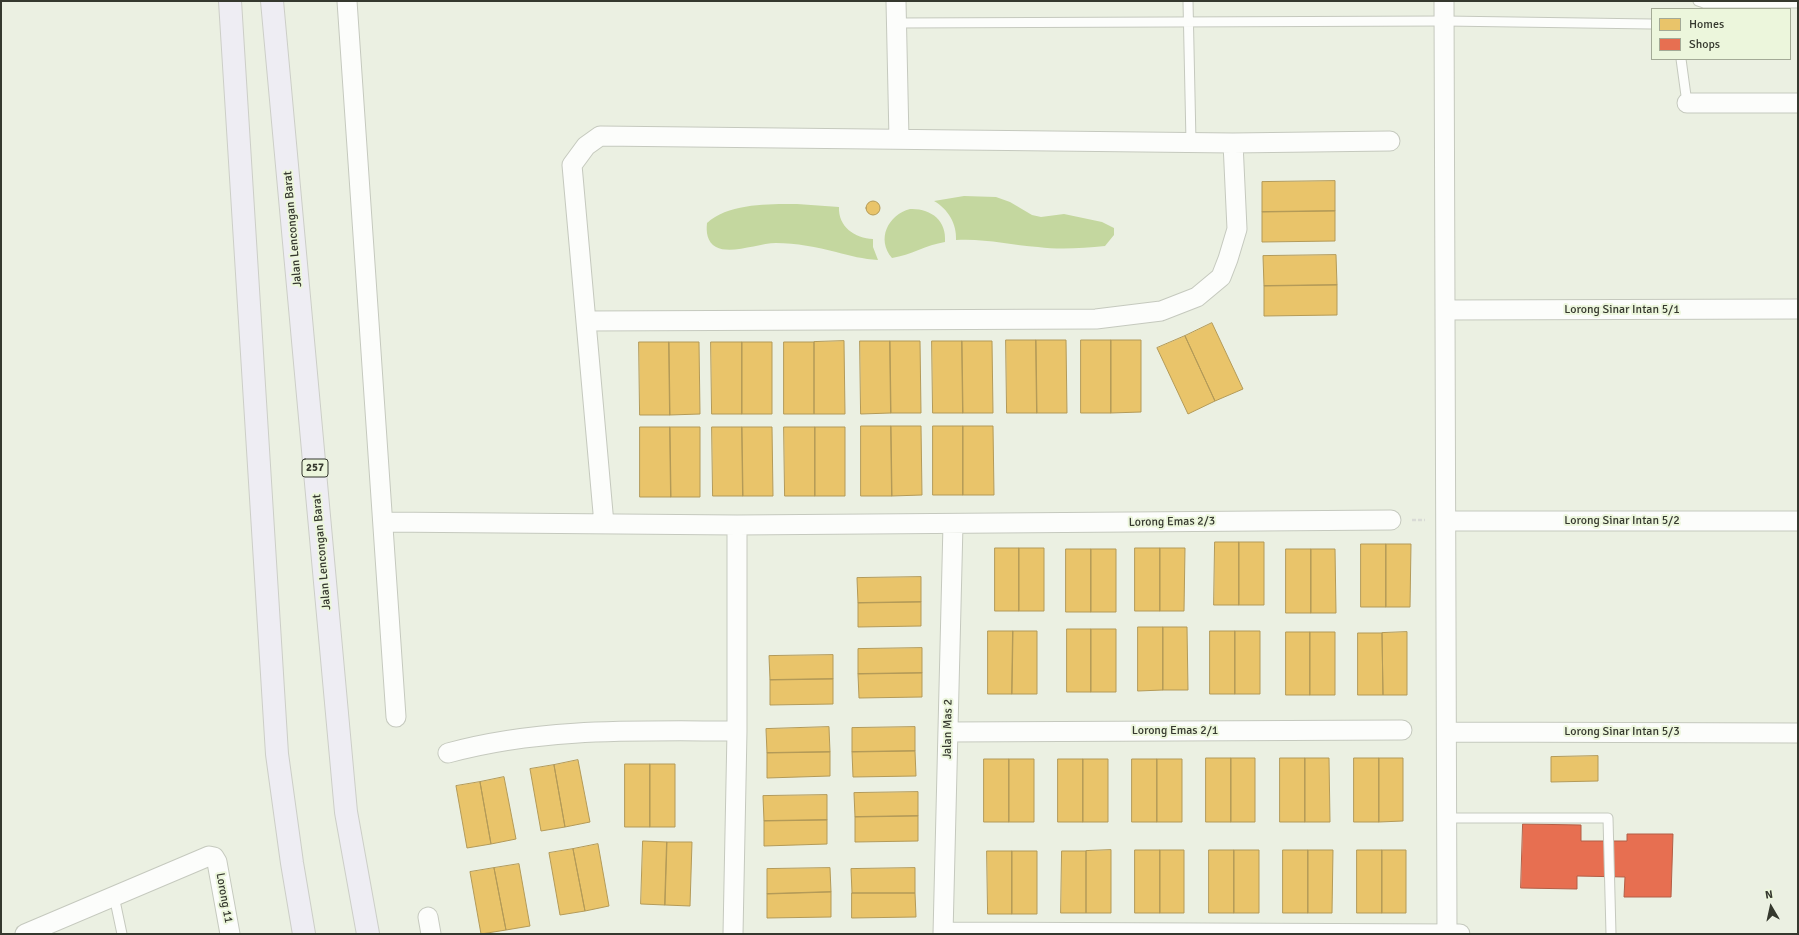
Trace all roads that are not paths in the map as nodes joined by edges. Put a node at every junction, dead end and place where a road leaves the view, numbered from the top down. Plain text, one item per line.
1 (230, 1) edge
2 (272, 1) edge
3 (347, 1) edge
4 (896, 1) edge
5 (1188, 1) edge
6 (1444, 1) edge
7 (1698, 1) edge
8 (1798, 3) edge
9 (1445, 21) junction
10 (1188, 22) junction
11 (897, 23) junction
12 (1651, 24) edge
13 (1681, 60) edge
14 (1687, 103) joint
15 (1798, 103) edge
16 (899, 139) junction
17 (1390, 141) dead end
18 (1191, 142) junction
19 (1233, 143) junction
20 (1798, 309) edge
21 (1446, 310) junction
22 (586, 321) junction
23 (1391, 520) road end
24 (1446, 521) junction
25 (1798, 521) edge
26 (382, 522) junction
27 (604, 524) junction
28 (953, 524) junction
29 (736, 525) junction
30 (396, 717) dead end
31 (1402, 730) dead end
32 (738, 731) junction
33 (948, 732) junction
34 (1446, 732) junction
35 (1798, 732) edge
36 (448, 753) dead end
37 (1447, 818) junction
38 (114, 896) junction
39 (943, 933) edge
40 (25, 934) edge
41 (122, 934) edge
42 (230, 934) edge
43 (304, 934) edge
44 (368, 934) edge
45 (728, 934) edge
46 (1447, 934) edge
47 (1460, 934) edge
48 (1610, 934) edge

1 - 43 highway
2 - 44 highway, Jalan Lencongan Barat / 257
3 - 26 street
4 - 11 street
5 - 10 lane
6 - 9 street
7 - 8 lane
9 - 10 lane
9 - 12 lane
9 - 21 street
10 - 11 lane
10 - 18 lane
11 - 16 street
13 - 14 lane
14 - 15 street
16 - 18 street
16 - 22 street
17 - 19 street
18 - 19 street
19 - 22 street
20 - 21 street, Lorong Sinar Intan 5/1
21 - 24 street
22 - 27 street
23 - 28 street, Lorong Emas 2/3
24 - 25 street, Lorong Sinar Intan 5/2
24 - 34 street
26 - 27 street, Lorong Emas 2/3
26 - 30 street
27 - 29 street, Lorong Emas 2/3
28 - 29 street, Lorong Emas 2/3
28 - 33 street, Jalan Mas 2
29 - 32 street
31 - 33 street, Lorong Emas 2/1
32 - 36 street
32 - 45 street
33 - 39 street, Jalan Mas 2
34 - 35 street, Lorong Sinar Intan 5/3
34 - 37 street
37 - 46 street
37 - 48 lane
38 - 40 street
38 - 41 lane
38 - 42 street, Lorong 11
39 - 46 street
46 - 47 street

